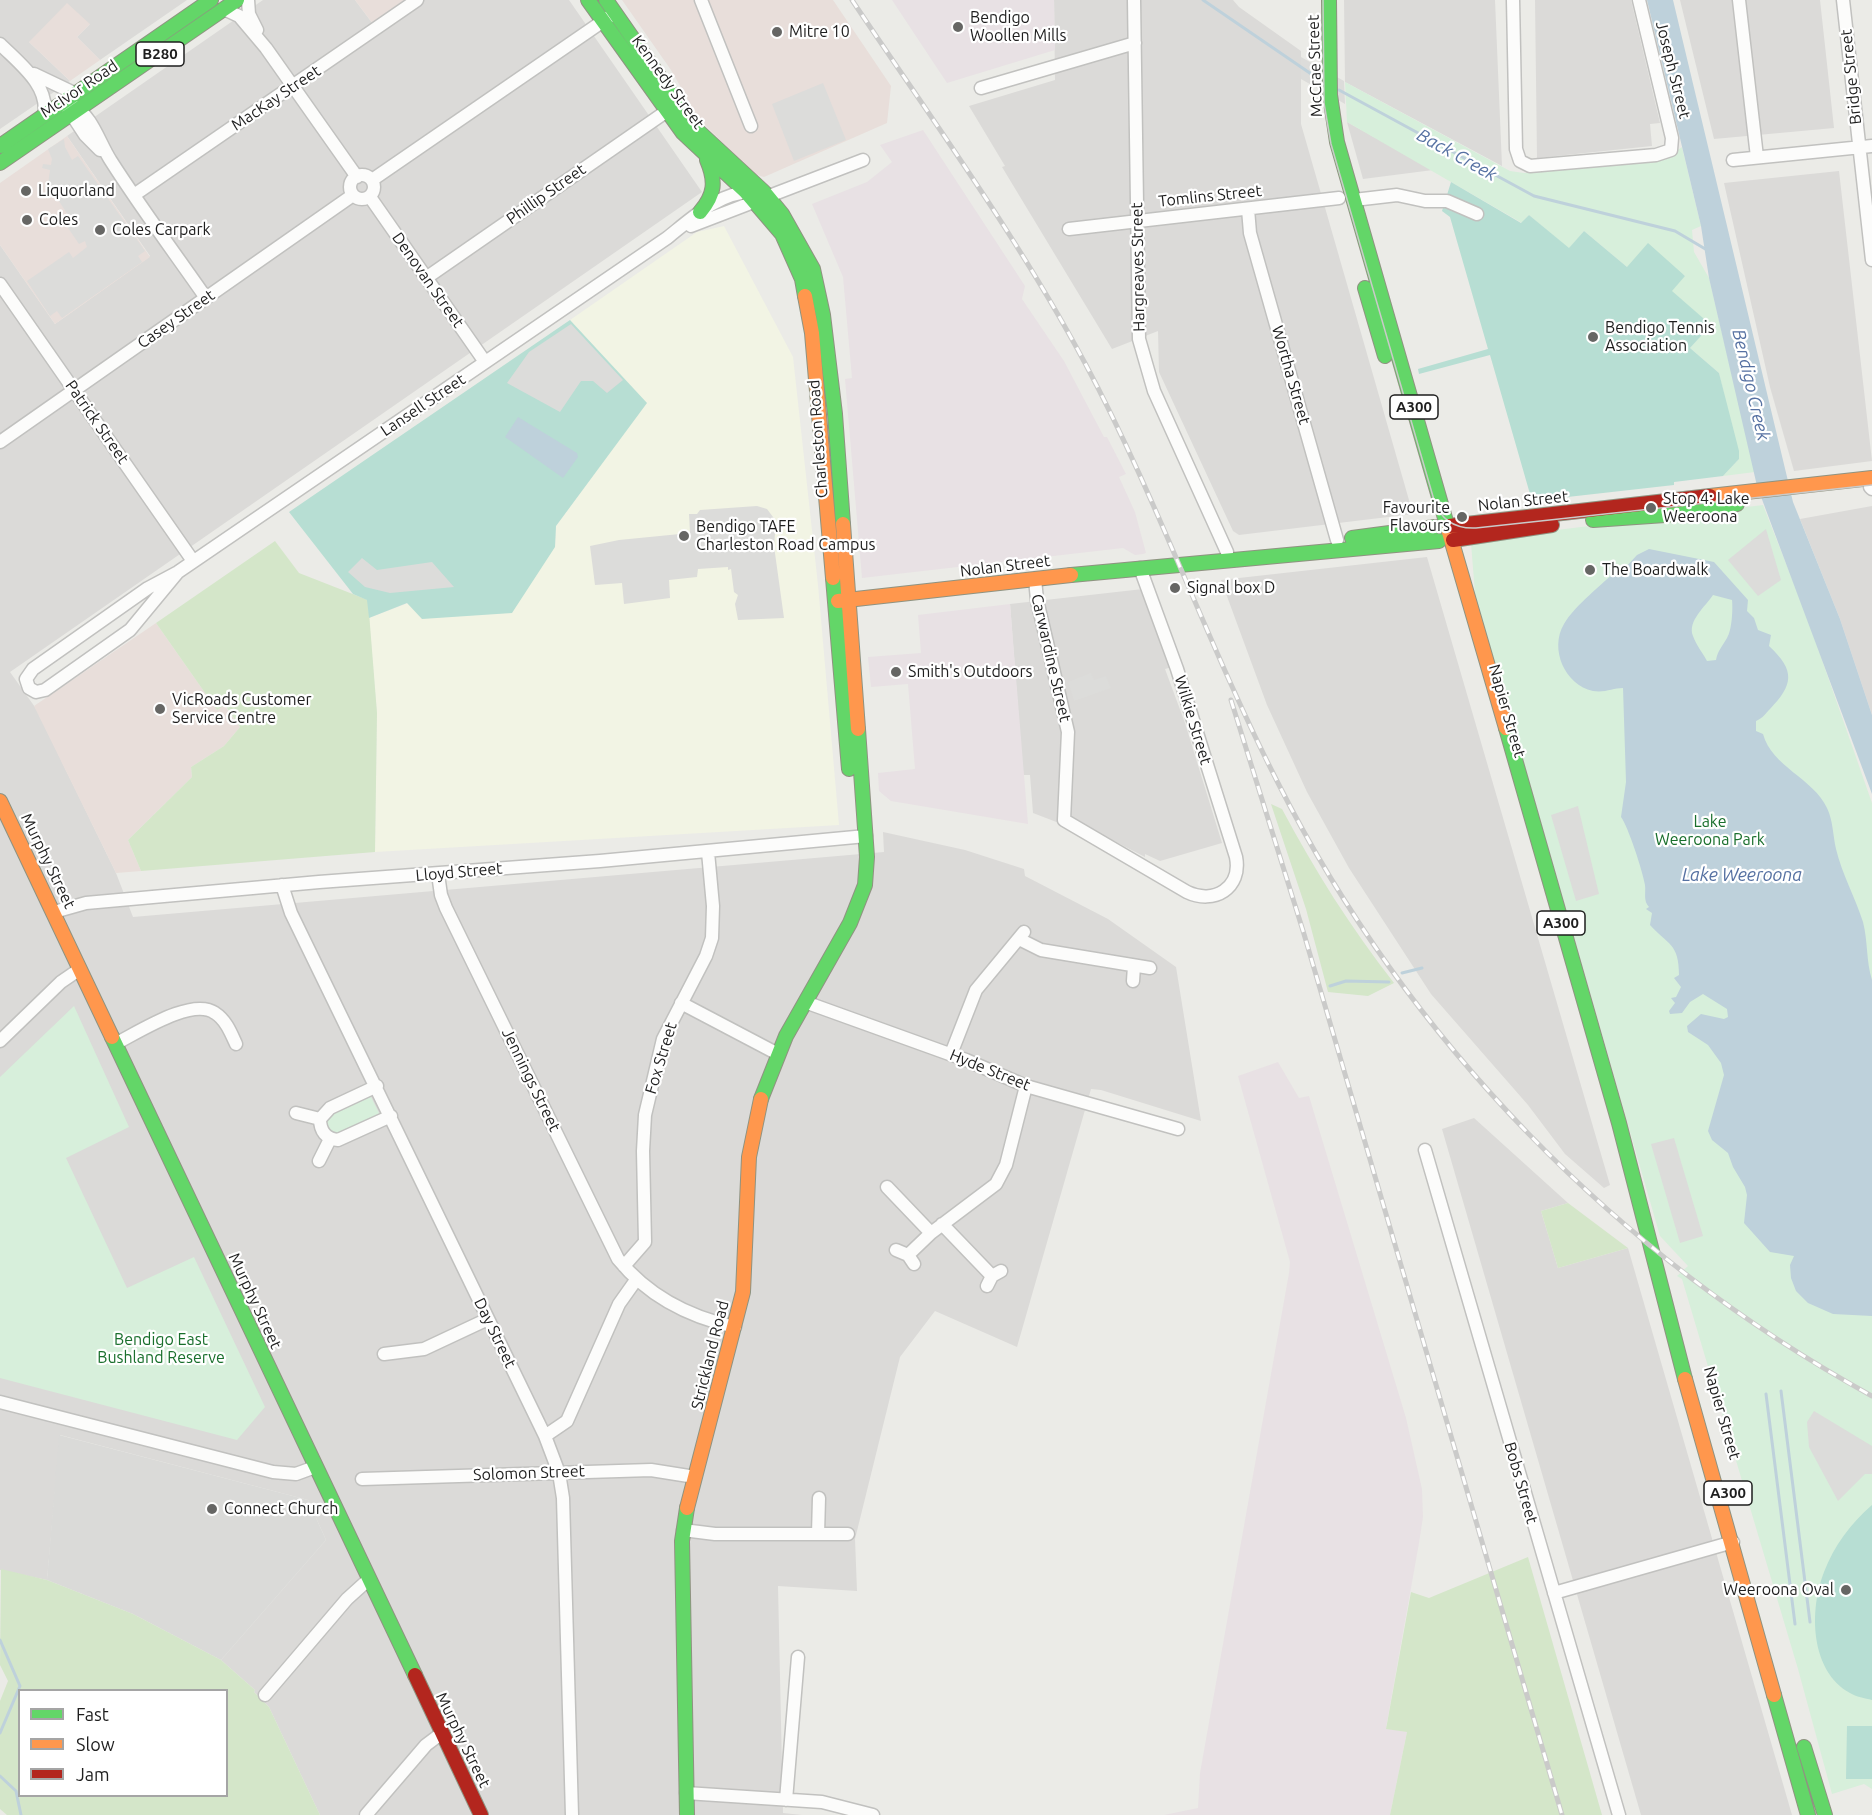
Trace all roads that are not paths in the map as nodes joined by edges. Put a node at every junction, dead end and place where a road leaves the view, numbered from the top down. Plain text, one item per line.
1 (237, 0) edge
2 (248, 0) edge
3 (417, 0) edge
4 (588, 0) edge
5 (606, 0) edge
6 (701, 0) edge
7 (1134, 0) edge
8 (1316, 0) edge
9 (1329, 0) edge
10 (1514, 0) edge
11 (1639, 0) edge
12 (1739, 0) edge
13 (1843, 0) edge
14 (208, 1) edge
15 (224, 9) junction
16 (610, 17) junction
17 (211, 18) junction
18 (165, 32) junction
19 (1135, 43) junction
20 (0, 45) edge
21 (266, 48) junction
22 (26, 69) junction
23 (293, 86) junction
24 (981, 88) dead end
25 (70, 98) junction
26 (667, 111) junction
27 (75, 112) junction
28 (44, 116) junction
29 (751, 126) dead end
30 (0, 146) edge
31 (1872, 146) edge
32 (1858, 147) junction
33 (704, 156) junction
34 (1757, 158) junction
35 (864, 160) dead end
36 (1733, 160) dead end
37 (0, 163) edge
38 (357, 177) junction
39 (372, 180) junction
40 (134, 195) junction
41 (353, 195) junction
42 (758, 195) junction
43 (370, 197) junction
44 (1339, 198) junction
45 (1354, 200) junction
46 (1248, 209) junction
47 (700, 212) junction
48 (1477, 214) dead end
49 (1136, 220) junction
50 (1069, 229) dead end
51 (667, 238) junction
52 (1872, 260) edge
53 (426, 278) junction
54 (1, 287) edge
55 (206, 298) junction
56 (485, 362) junction
57 (75, 390) junction
58 (0, 442) edge
59 (1871, 486) edge
60 (834, 517) junction
61 (1444, 533) junction
62 (1337, 545) junction
63 (1228, 557) junction
64 (193, 561) junction
65 (1140, 568) junction
66 (178, 572) junction
67 (1035, 579) junction
68 (849, 600) junction
69 (834, 602) junction
70 (0, 801) edge
71 (861, 837) junction
72 (708, 852) junction
73 (438, 874) junction
74 (1238, 874) joint
75 (282, 885) junction
76 (54, 912) junction
77 (1134, 966) junction
78 (1150, 968) dead end
79 (80, 969) junction
80 (1133, 981) dead end
81 (805, 1002) junction
82 (681, 1003) junction
83 (0, 1041) edge
84 (115, 1044) junction
85 (236, 1044) dead end
86 (778, 1054) junction
87 (951, 1054) junction
88 (377, 1086) junction
89 (1026, 1086) junction
90 (296, 1113) dead end
91 (391, 1116) junction
92 (320, 1119) junction
93 (1178, 1129) dead end
94 (330, 1139) junction
95 (1425, 1150) dead end
96 (319, 1161) dead end
97 (887, 1186) dead end
98 (942, 1224) junction
99 (931, 1233) junction
100 (896, 1250) dead end
101 (624, 1266) junction
102 (993, 1278) dead end
103 (636, 1280) junction
104 (488, 1319) junction
105 (735, 1327) junction
106 (384, 1353) dead end
107 (0, 1402) edge
108 (545, 1436) junction
109 (315, 1467) junction
110 (559, 1473) junction
111 (695, 1477) junction
112 (362, 1479) dead end
113 (819, 1498) dead end
114 (683, 1530) junction
115 (818, 1534) junction
116 (849, 1534) dead end
117 (1737, 1541) junction
118 (369, 1580) junction
119 (1554, 1593) junction
120 (798, 1657) dead end
121 (265, 1695) dead end
122 (442, 1733) junction
123 (686, 1793) junction
124 (786, 1800) junction
125 (366, 1815) edge
126 (481, 1815) edge
127 (572, 1815) edge
128 (687, 1815) edge
129 (873, 1815) edge
130 (1619, 1815) edge
131 (1808, 1815) edge
132 (1825, 1815) edge

1 - 15 main road, McIvor Road / B280
2 - 21 street
3 - 23 street, MacKay Street
4 - 16 main road, Kennedy Street
5 - 16 main road, Kennedy Street
6 - 29 street
7 - 19 street, Hargreaves Street
8 - 44 main road, McCrae Street / A300
9 - 45 main road, McCrae Street / A300
10 - 11 street, Joseph Street
12 - 34 street
13 - 32 street, Bridge Street
14 - 18 main road, McIvor Road / B280
15 - 17 main road, McIvor Road / B280
15 - 21 street
16 - 26 main road, Kennedy Street
16 - 39 street
16 - 42 main road, Kennedy Street
17 - 18 main road
17 - 27 main road, McIvor Road / B280
18 - 25 main road, McIvor Road / B280
19 - 24 street
19 - 49 street, Hargreaves Street
20 - 22 street
21 - 23 street
22 - 25 street
22 - 28 street
23 - 38 street
23 - 40 street, MacKay Street
25 - 27 street
25 - 28 main road, McIvor Road / B280
26 - 33 main road, Kennedy Street
26 - 53 street, Phillip Street
27 - 37 main road, McIvor Road / B280
27 - 40 street
28 - 30 main road, McIvor Road / B280
31 - 32 street
32 - 34 street
32 - 52 street, Bridge Street
33 - 42 main road, Kennedy Street
33 - 47 main road
34 - 36 street
35 - 42 street, Lansell Street
38 - 39 street
38 - 41 street
39 - 43 street
40 - 55 street
41 - 43 street
41 - 55 street, Casey Street
42 - 47 street, Lansell Street
42 - 51 street, Lansell Street
42 - 60 main road, Charleston Road
43 - 53 street, Denovan Street
44 - 45 main road, Tomlins Street
44 - 46 street, Tomlins Street
44 - 61 main road, Napier Street / A300
45 - 48 street
45 - 61 main road, Napier Street / A300
46 - 49 street, Tomlins Street
46 - 62 street, Wortha Street
47 - 51 street, Lansell Street
49 - 50 street, Tomlins Street
49 - 63 street, Hargreaves Street
51 - 56 street, Lansell Street
53 - 56 street, Denovan Street
54 - 57 street, Patrick Street
55 - 57 street, Casey Street
56 - 64 street, Lansell Street
57 - 58 street, Casey Street
57 - 64 street, Patrick Street
59 - 61 main road, Nolan Street
60 - 68 main road, Charleston Road
60 - 69 main road, Charleston Road
61 - 62 main road, Nolan Street
61 - 117 main road, Napier Street / A300
62 - 63 main road, Nolan Street
63 - 65 main road, Nolan Street
64 - 66 street, Lansell Street
65 - 67 main road, Nolan Street
65 - 74 street, Wilkie Street
66 - 66 street, Lansell Street
67 - 68 main road, Nolan Street
67 - 74 street, Carwardine Street
68 - 69 main road, Nolan Street
68 - 71 main road, Charleston Road
69 - 71 main road, Charleston Road
70 - 76 main road, Murphy Street
71 - 72 street, Lloyd Street
71 - 81 main road, Strickland Road
72 - 73 street, Lloyd Street
72 - 82 street, Fox Street
73 - 75 street, Lloyd Street
73 - 101 street, Jennings Street
75 - 76 street, Lloyd Street
75 - 88 street, Day Street
76 - 79 main road, Murphy Street
77 - 78 street
77 - 80 street
77 - 87 street
79 - 83 street
79 - 84 main road, Murphy Street
81 - 86 main road, Strickland Road
81 - 87 street, Hyde Street
82 - 86 street
82 - 101 street, Fox Street
84 - 85 street
84 - 109 main road, Murphy Street
86 - 105 main road, Strickland Road
87 - 89 street, Hyde Street
88 - 91 street, Day Street
88 - 92 street
89 - 93 street, Hyde Street
89 - 98 street
90 - 92 street
91 - 94 street
91 - 104 street, Day Street
92 - 94 street
94 - 96 street
95 - 119 street, Bobs Street
97 - 99 street
98 - 99 street
98 - 102 street
99 - 100 street
101 - 103 street, Jennings Street
103 - 105 street, Jennings Street
103 - 108 street
104 - 106 street
104 - 108 street, Day Street
105 - 111 main road, Strickland Road
107 - 109 street
108 - 110 street, Day Street
109 - 118 main road, Murphy Street
110 - 111 street, Solomon Street
110 - 112 street, Solomon Street
110 - 127 street, Day Street
111 - 114 main road, Strickland Road
113 - 115 street
114 - 115 street
114 - 123 main road, Strickland Road
115 - 116 street
117 - 119 street
117 - 131 main road, Napier Street / A300
117 - 132 main road, Napier Street / A300
118 - 121 street
118 - 122 main road, Murphy Street
119 - 130 street, Bobs Street
120 - 124 street
122 - 125 street
122 - 126 main road, Murphy Street
123 - 124 street
123 - 128 main road, Strickland Road
124 - 129 street

